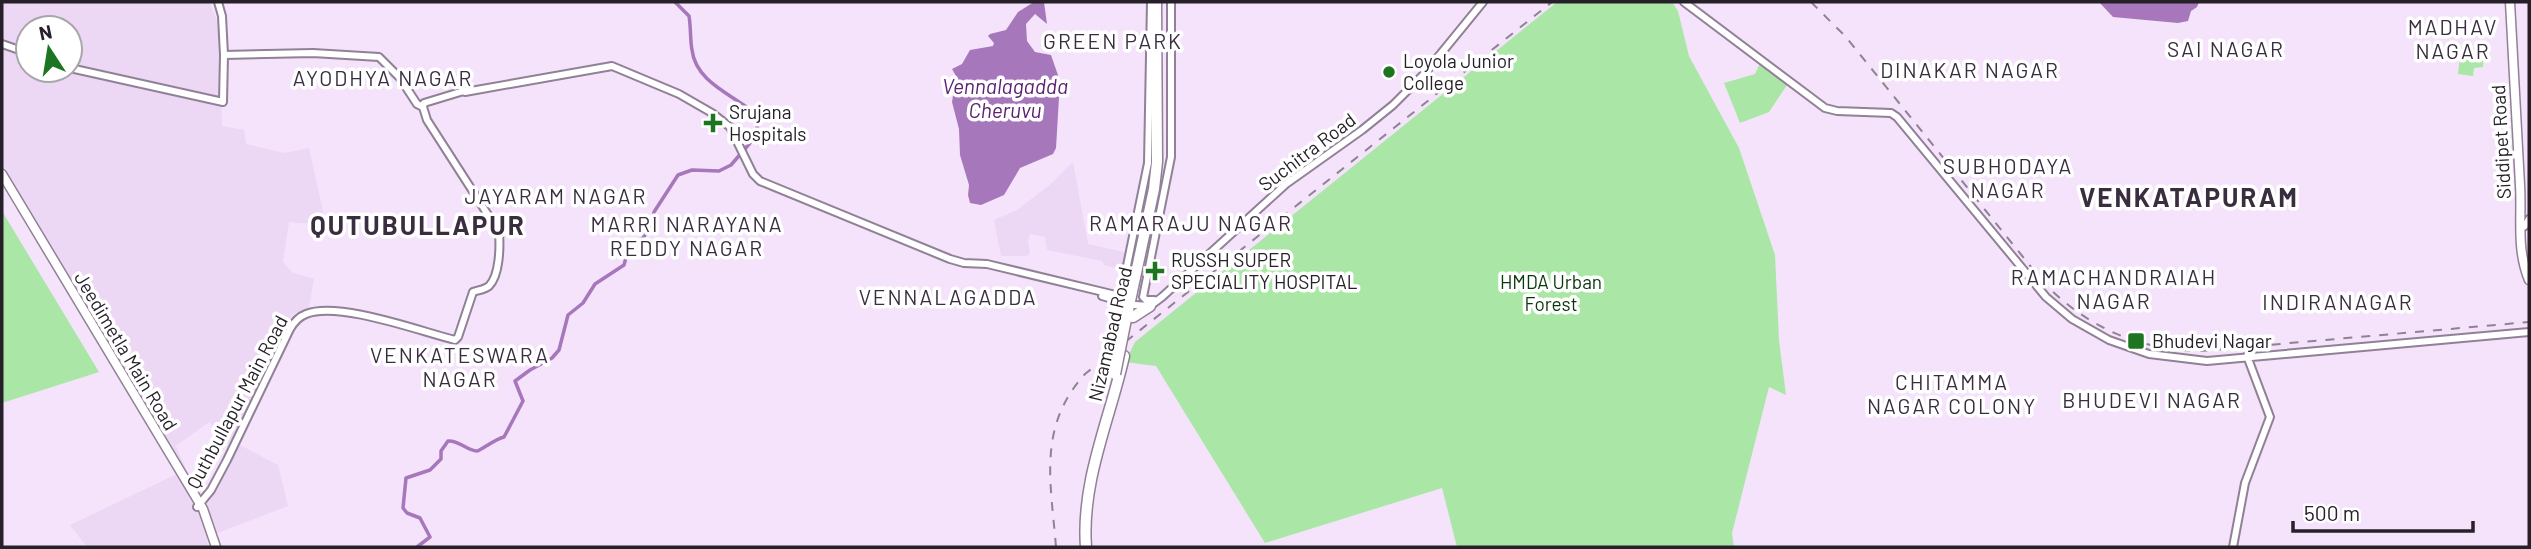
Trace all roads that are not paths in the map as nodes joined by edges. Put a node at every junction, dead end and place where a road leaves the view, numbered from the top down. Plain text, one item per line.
1 (218, 2) edge
2 (1150, 2) edge
3 (1159, 2) edge
4 (1171, 2) edge
5 (1481, 2) edge
6 (1684, 2) edge
7 (2512, 2) edge
8 (1159, 43) junction
9 (224, 55) junction
10 (84, 73) edge
11 (423, 107) junction
12 (1153, 116) junction
13 (1149, 154) junction
14 (2, 174) edge
15 (1156, 174) junction
16 (2, 181) edge
17 (2524, 223) edge
18 (1138, 259) junction
19 (983, 264) junction
20 (2529, 273) edge
21 (2529, 280) edge
22 (1122, 290) dead end
23 (1133, 302) junction
24 (1152, 303) junction
25 (1133, 317) junction
26 (1127, 329) junction
27 (2529, 332) edge
28 (2247, 356) junction
29 (1089, 475) junction
30 (200, 508) junction
31 (215, 547) edge
32 (1084, 547) edge
33 (2233, 547) edge

1 - 9 main road
2 - 12 main road, Nizamabad Road
3 - 8 highway, Nizamabad Road
4 - 24 main road, Nizamabad Road
5 - 24 main road, Suchitra Road
6 - 28 main road
7 - 17 main road, Siddipet Road
8 - 12 highway, Nizamabad Road
8 - 18 highway, Nizamabad Road
9 - 10 main road
9 - 11 main road
11 - 19 main road
11 - 30 main road, Quthbullapur Main Road
12 - 13 main road, Nizamabad Road
12 - 15 highway, Nizamabad Road
13 - 15 highway
13 - 18 main road, Nizamabad Road
14 - 30 main road, Jeedimetla Main Road
15 - 18 highway, Nizamabad Road
16 - 30 main road, Jeedimetla Main Road
17 - 20 main road, Siddipet Road
17 - 21 main road, Siddipet Road
18 - 19 main road
18 - 22 main road
18 - 23 highway, Nizamabad Road
19 - 23 main road
23 - 24 main road
23 - 25 highway, Nizamabad Road
23 - 26 highway, Nizamabad Road
24 - 25 highway
25 - 26 highway, Nizamabad Road
26 - 29 highway, Nizamabad Road, bridge
26 - 29 highway, Nizamabad Road
27 - 28 main road
28 - 33 main road
29 - 32 highway, Nizamabad Road
30 - 31 main road, Jeedimetla Main Road

